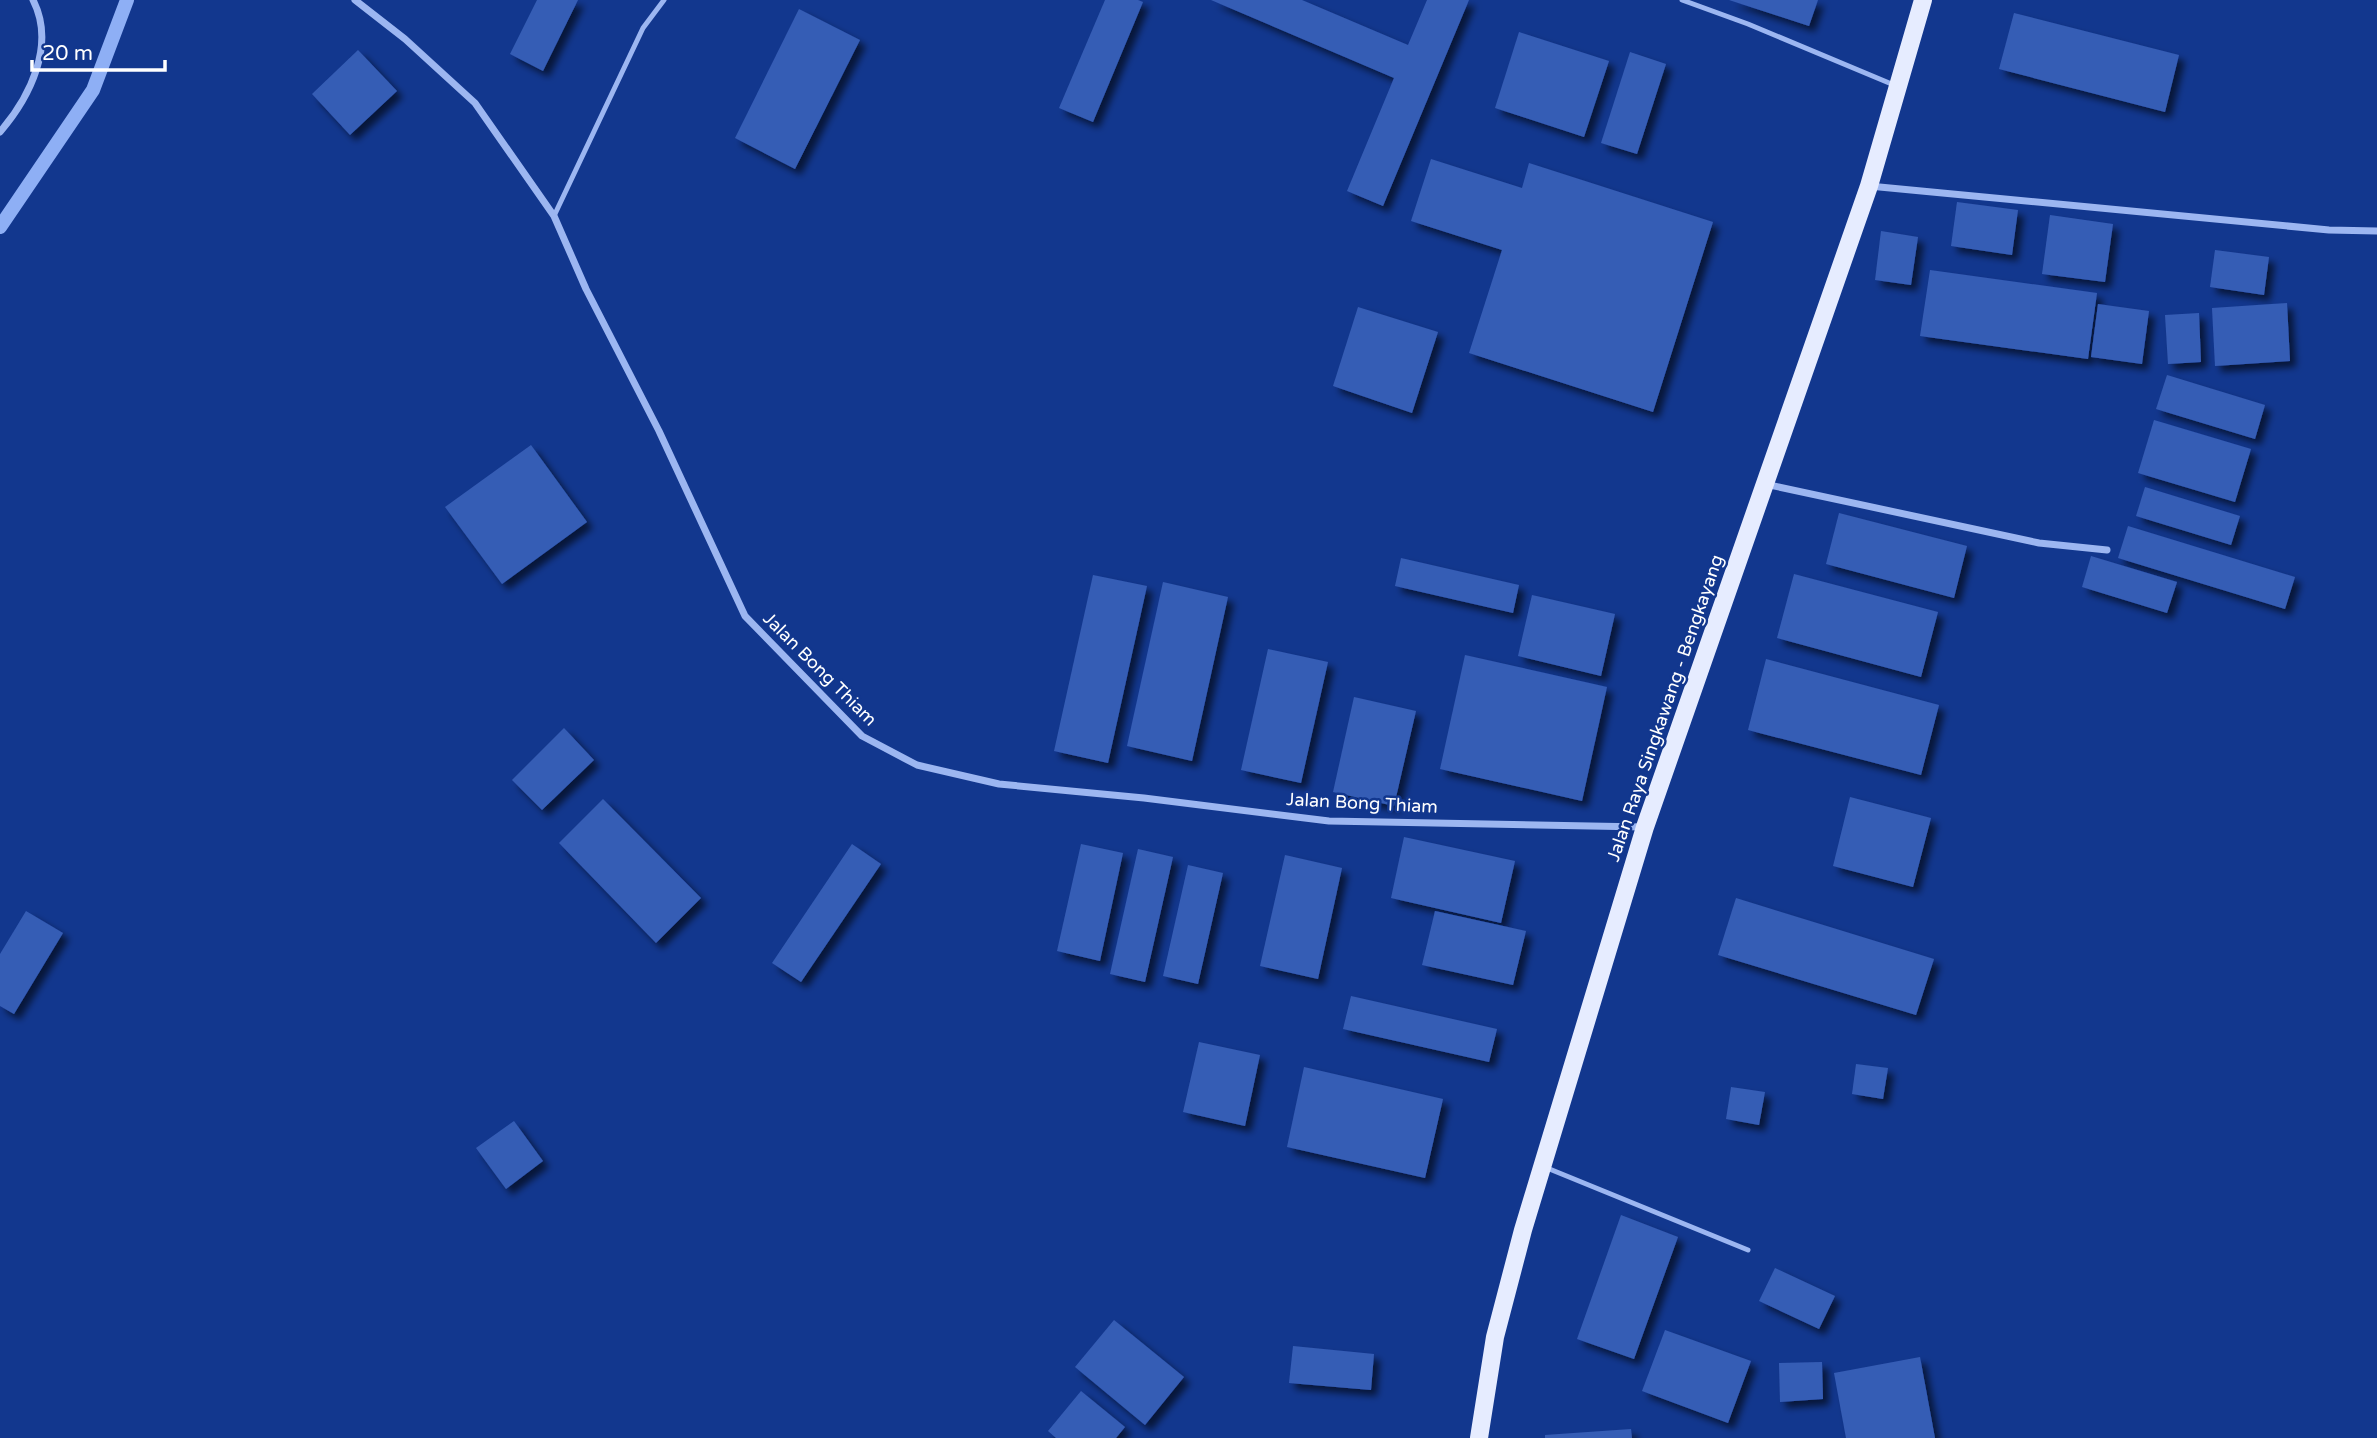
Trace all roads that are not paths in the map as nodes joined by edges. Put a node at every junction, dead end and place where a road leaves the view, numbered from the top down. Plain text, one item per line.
1 (33, 0) edge
2 (355, 0) edge
3 (664, 0) edge
4 (1682, 0) edge
5 (1923, 0) edge
6 (1897, 86) junction
7 (0, 132) edge
8 (1869, 186) junction
9 (554, 216) junction
10 (2377, 231) edge
11 (1765, 484) junction
12 (2107, 550) dead end
13 (1645, 827) junction
14 (1542, 1166) junction
15 (1748, 1250) dead end
16 (1479, 1438) edge

1 - 7 street
2 - 9 street, Jalan Bong Thiam
3 - 9 lane
4 - 6 lane
5 - 6 main road, Jalan Raya Singkawang - Bengkayang
6 - 8 main road, Jalan Raya Singkawang - Bengkayang
8 - 10 street
8 - 11 main road, Jalan Raya Singkawang - Bengkayang
9 - 13 street, Jalan Bong Thiam
11 - 12 street
11 - 13 main road, Jalan Raya Singkawang - Bengkayang
13 - 14 main road, Jalan Raya Singkawang - Bengkayang
14 - 15 lane
14 - 16 main road, Jalan Raya Singkawang - Bengkayang

